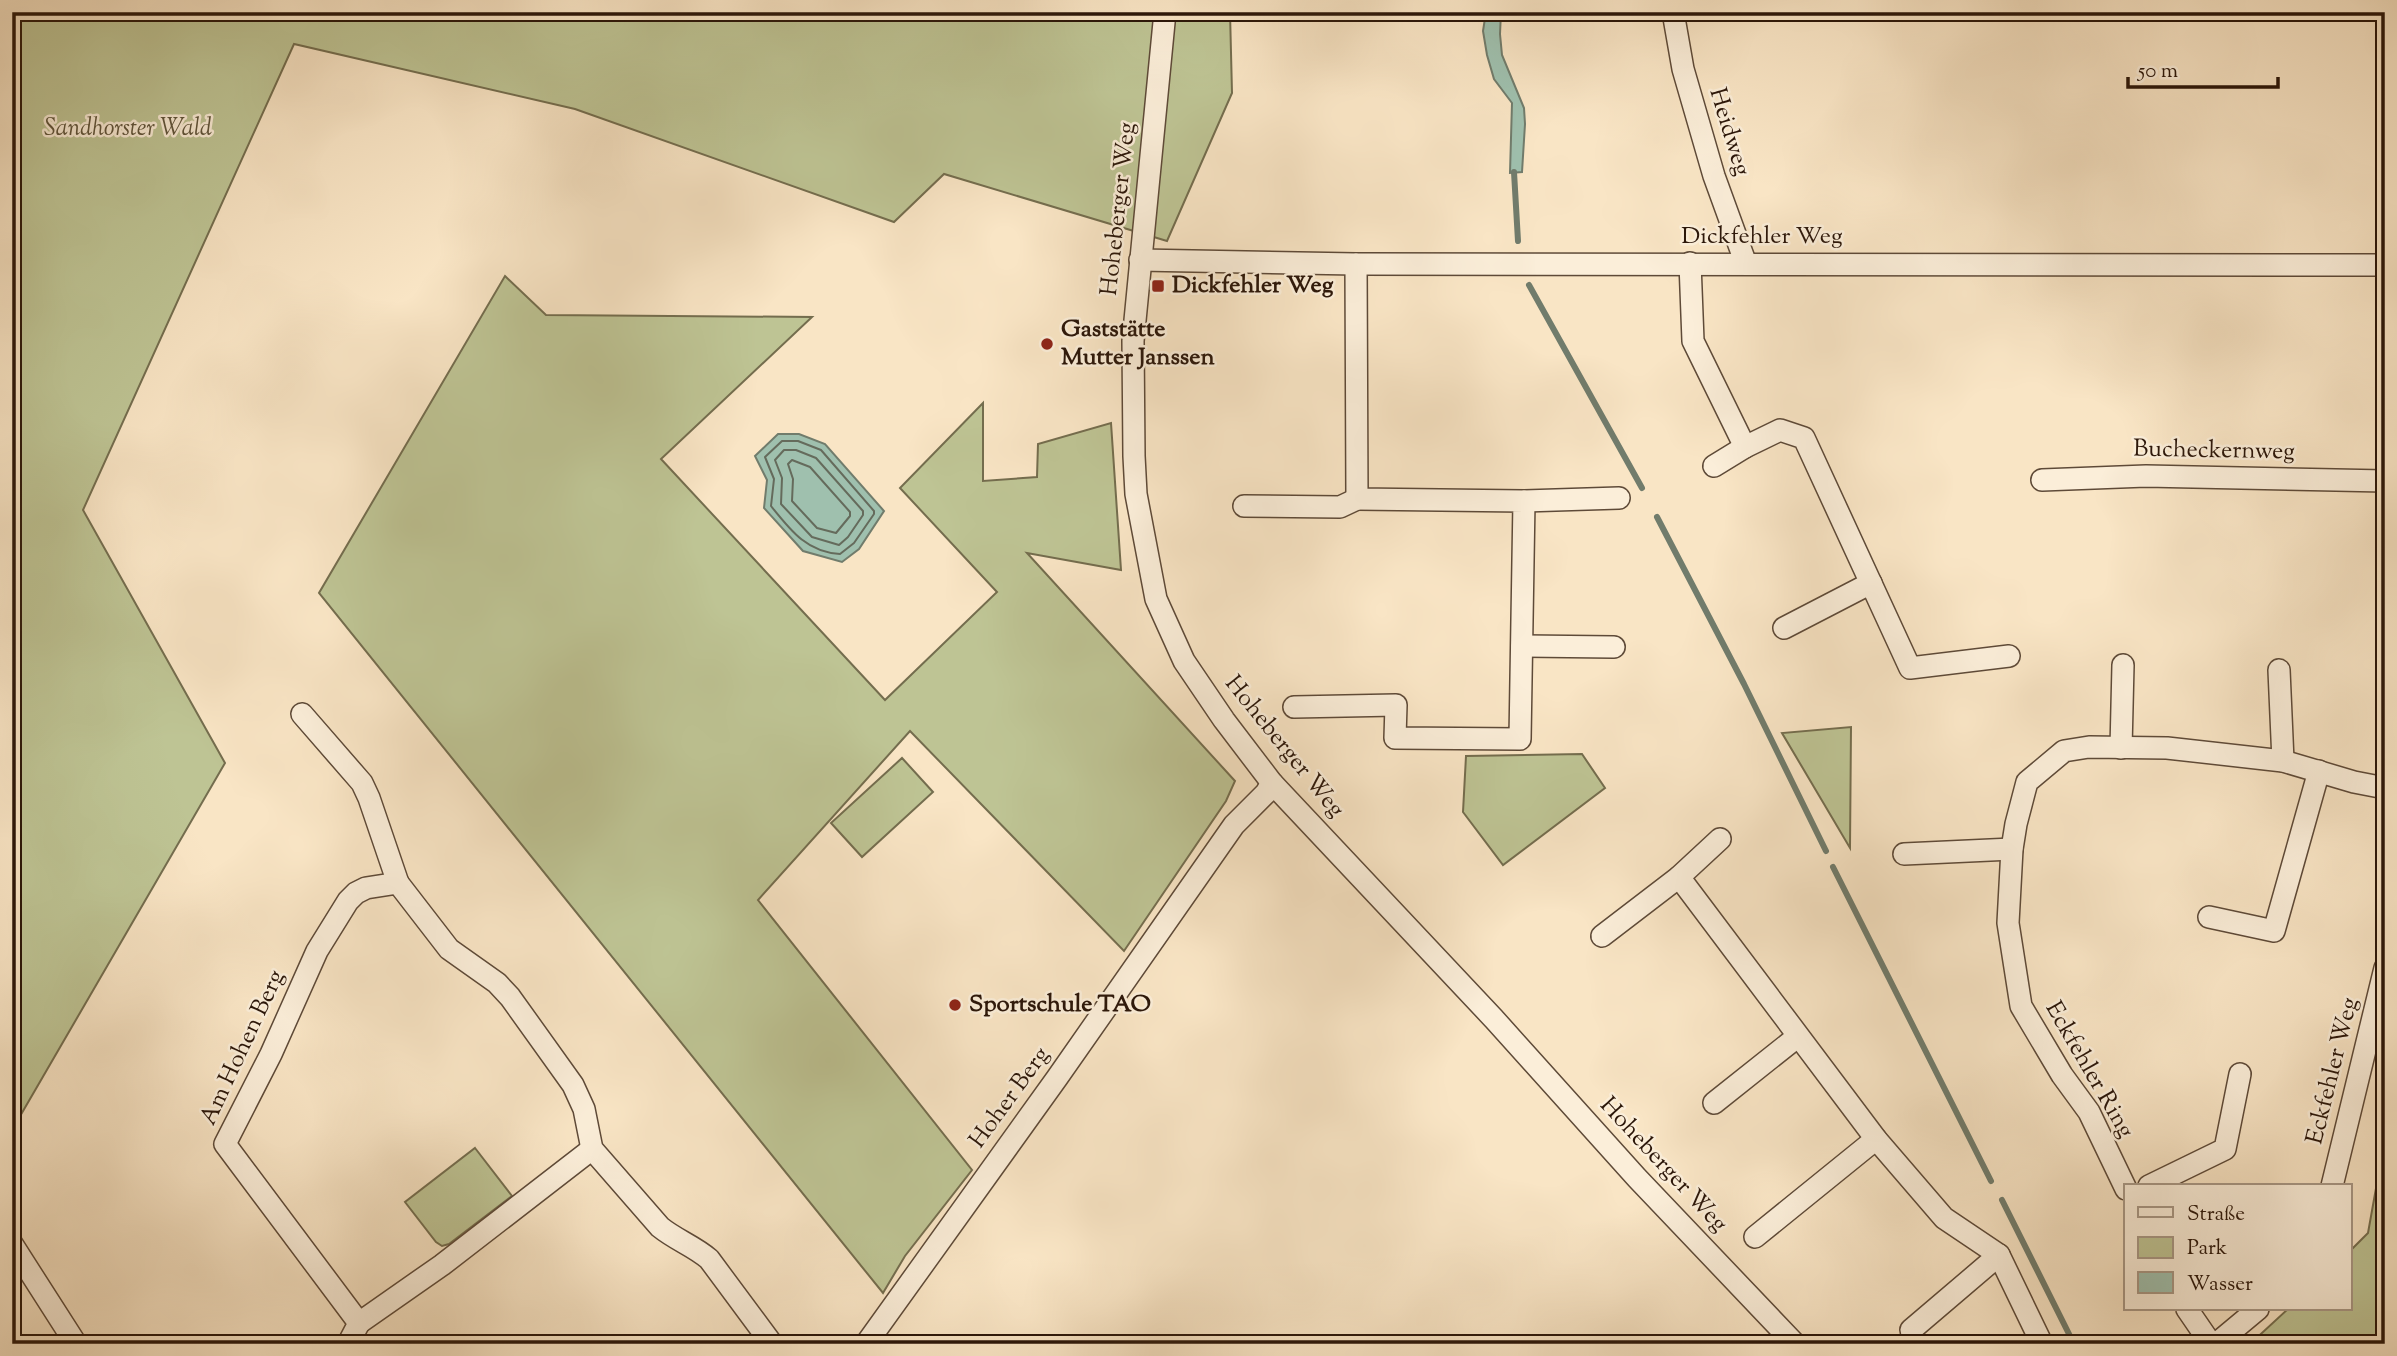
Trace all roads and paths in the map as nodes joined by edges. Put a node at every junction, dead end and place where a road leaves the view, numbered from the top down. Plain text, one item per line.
1 (1165, 12) edge
2 (1673, 12) edge
3 (1140, 260) junction
4 (1690, 263) junction
5 (1356, 264) junction
6 (1746, 264) junction
7 (2385, 265) edge
8 (1745, 447) junction
9 (1714, 466) dead end
10 (2042, 480) dead end
11 (2385, 481) edge
12 (1619, 498) dead end
13 (1357, 499) junction
14 (1524, 501) junction
15 (1244, 506) dead end
16 (1871, 583) junction
17 (1784, 628) dead end
18 (1522, 646) junction
19 (1614, 647) dead end
20 (2009, 656) dead end
21 (2123, 665) dead end
22 (2279, 670) dead end
23 (1294, 706) dead end
24 (302, 713) dead end
25 (2121, 748) junction
26 (2283, 761) junction
27 (2319, 771) junction
28 (1272, 783) junction
29 (2385, 788) edge
30 (1720, 839) dead end
31 (2012, 849) junction
32 (1904, 854) dead end
33 (1679, 877) junction
34 (398, 883) junction
35 (2210, 917) dead end
36 (1602, 936) dead end
37 (2385, 968) edge
38 (1797, 1037) junction
39 (2240, 1074) dead end
40 (1714, 1103) dead end
41 (1876, 1139) junction
42 (592, 1149) junction
43 (2153, 1184) edge
44 (2332, 1184) edge
45 (2124, 1185) edge
46 (1755, 1237) dead end
47 (12, 1244) edge
48 (1999, 1255) junction
49 (2188, 1310) edge
50 (2257, 1310) edge
51 (359, 1323) junction
52 (1911, 1329) dead end
53 (76, 1344) edge
54 (348, 1344) edge
55 (772, 1344) edge
56 (866, 1344) edge
57 (1795, 1344) edge
58 (2042, 1344) edge
59 (2214, 1344) edge

1 - 3 street, Hoheberger Weg
2 - 6 street, Heidweg
3 - 5 street, Dickfehler Weg
3 - 28 street, Hoheberger Weg
4 - 5 street, Dickfehler Weg
4 - 6 street, Dickfehler Weg
4 - 8 street
5 - 13 street
6 - 7 street, Dickfehler Weg
8 - 9 street
8 - 16 street
10 - 11 street, Bucheckernweg
12 - 14 street
13 - 14 street
13 - 15 street
14 - 18 street
16 - 17 street
16 - 20 street
18 - 19 street
18 - 23 street
21 - 25 street
22 - 26 street
24 - 34 street
25 - 26 street, Eckfehler Ring
25 - 31 street, Eckfehler Ring
26 - 27 street, Eckfehler Ring
27 - 29 street, Eckfehler Ring
27 - 35 street
28 - 56 street, Hoher Berg
28 - 57 street, Hoheberger Weg
30 - 33 street
31 - 32 street
31 - 45 street, Eckfehler Ring
33 - 36 street
33 - 38 street
34 - 42 street
34 - 51 street, Am Hohen Berg
37 - 44 street, Eckfehler Weg
38 - 40 street
38 - 41 street
39 - 43 street
41 - 46 street
41 - 48 street
42 - 51 street
42 - 55 street
47 - 53 street
48 - 52 street
48 - 58 street
49 - 59 street
50 - 59 street
51 - 54 street

